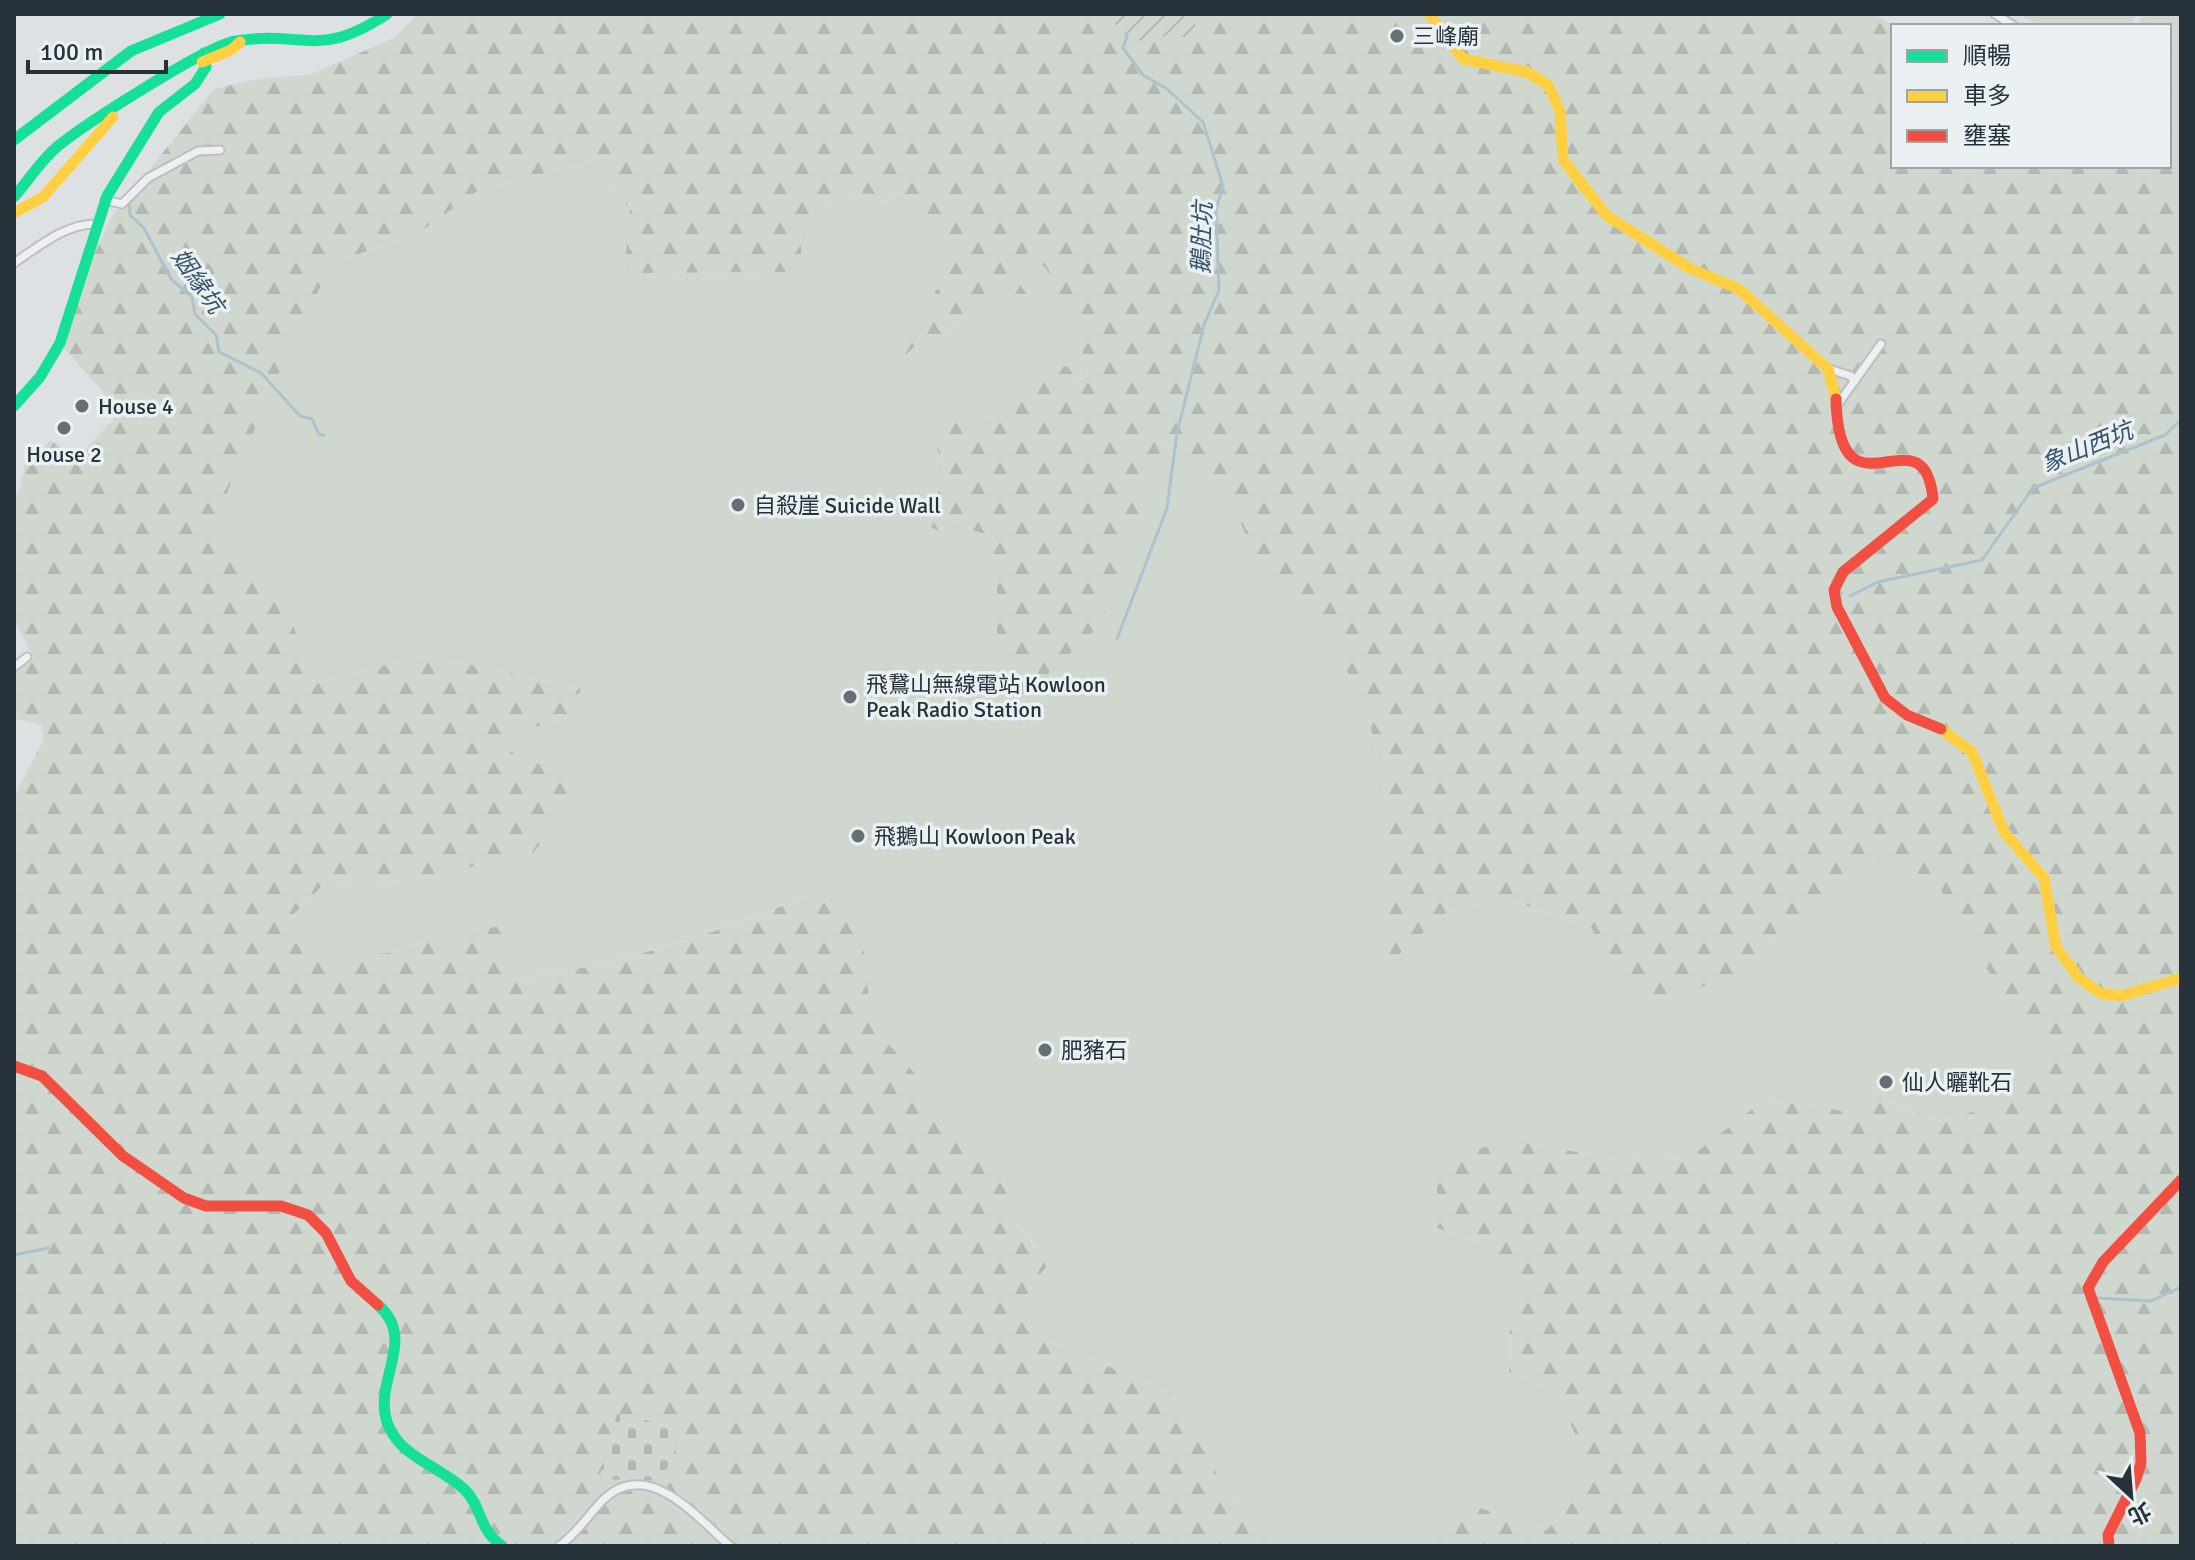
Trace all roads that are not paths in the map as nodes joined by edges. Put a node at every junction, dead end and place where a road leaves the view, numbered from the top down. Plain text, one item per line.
1 (220, 14) edge
2 (387, 14) edge
3 (1429, 14) edge
4 (205, 56) junction
5 (120, 109) junction
6 (16, 140) edge
7 (220, 150) dead end
8 (44, 161) junction
9 (62, 178) junction
10 (14, 197) edge
11 (105, 200) junction
12 (14, 213) edge
13 (95, 224) junction
14 (14, 263) edge
15 (1881, 344) dead end
16 (1828, 369) junction
17 (1854, 382) junction
18 (14, 406) edge
19 (1836, 407) junction
20 (27, 657) dead end
21 (14, 667) edge
22 (2181, 978) edge
23 (14, 1066) edge
24 (2181, 1180) edge
25 (502, 1546) edge
26 (559, 1546) edge
27 (730, 1546) edge
28 (2109, 1546) edge

1 - 6 street
2 - 4 street
3 - 16 street
4 - 5 street
4 - 11 street
5 - 8 street
5 - 9 street
7 - 11 street
8 - 9 street
8 - 10 street
9 - 12 street
11 - 13 street
13 - 14 street
13 - 18 street
15 - 17 street
16 - 17 street
16 - 19 street
17 - 19 street
19 - 22 street
20 - 21 street
23 - 25 street
24 - 28 street
26 - 27 street

